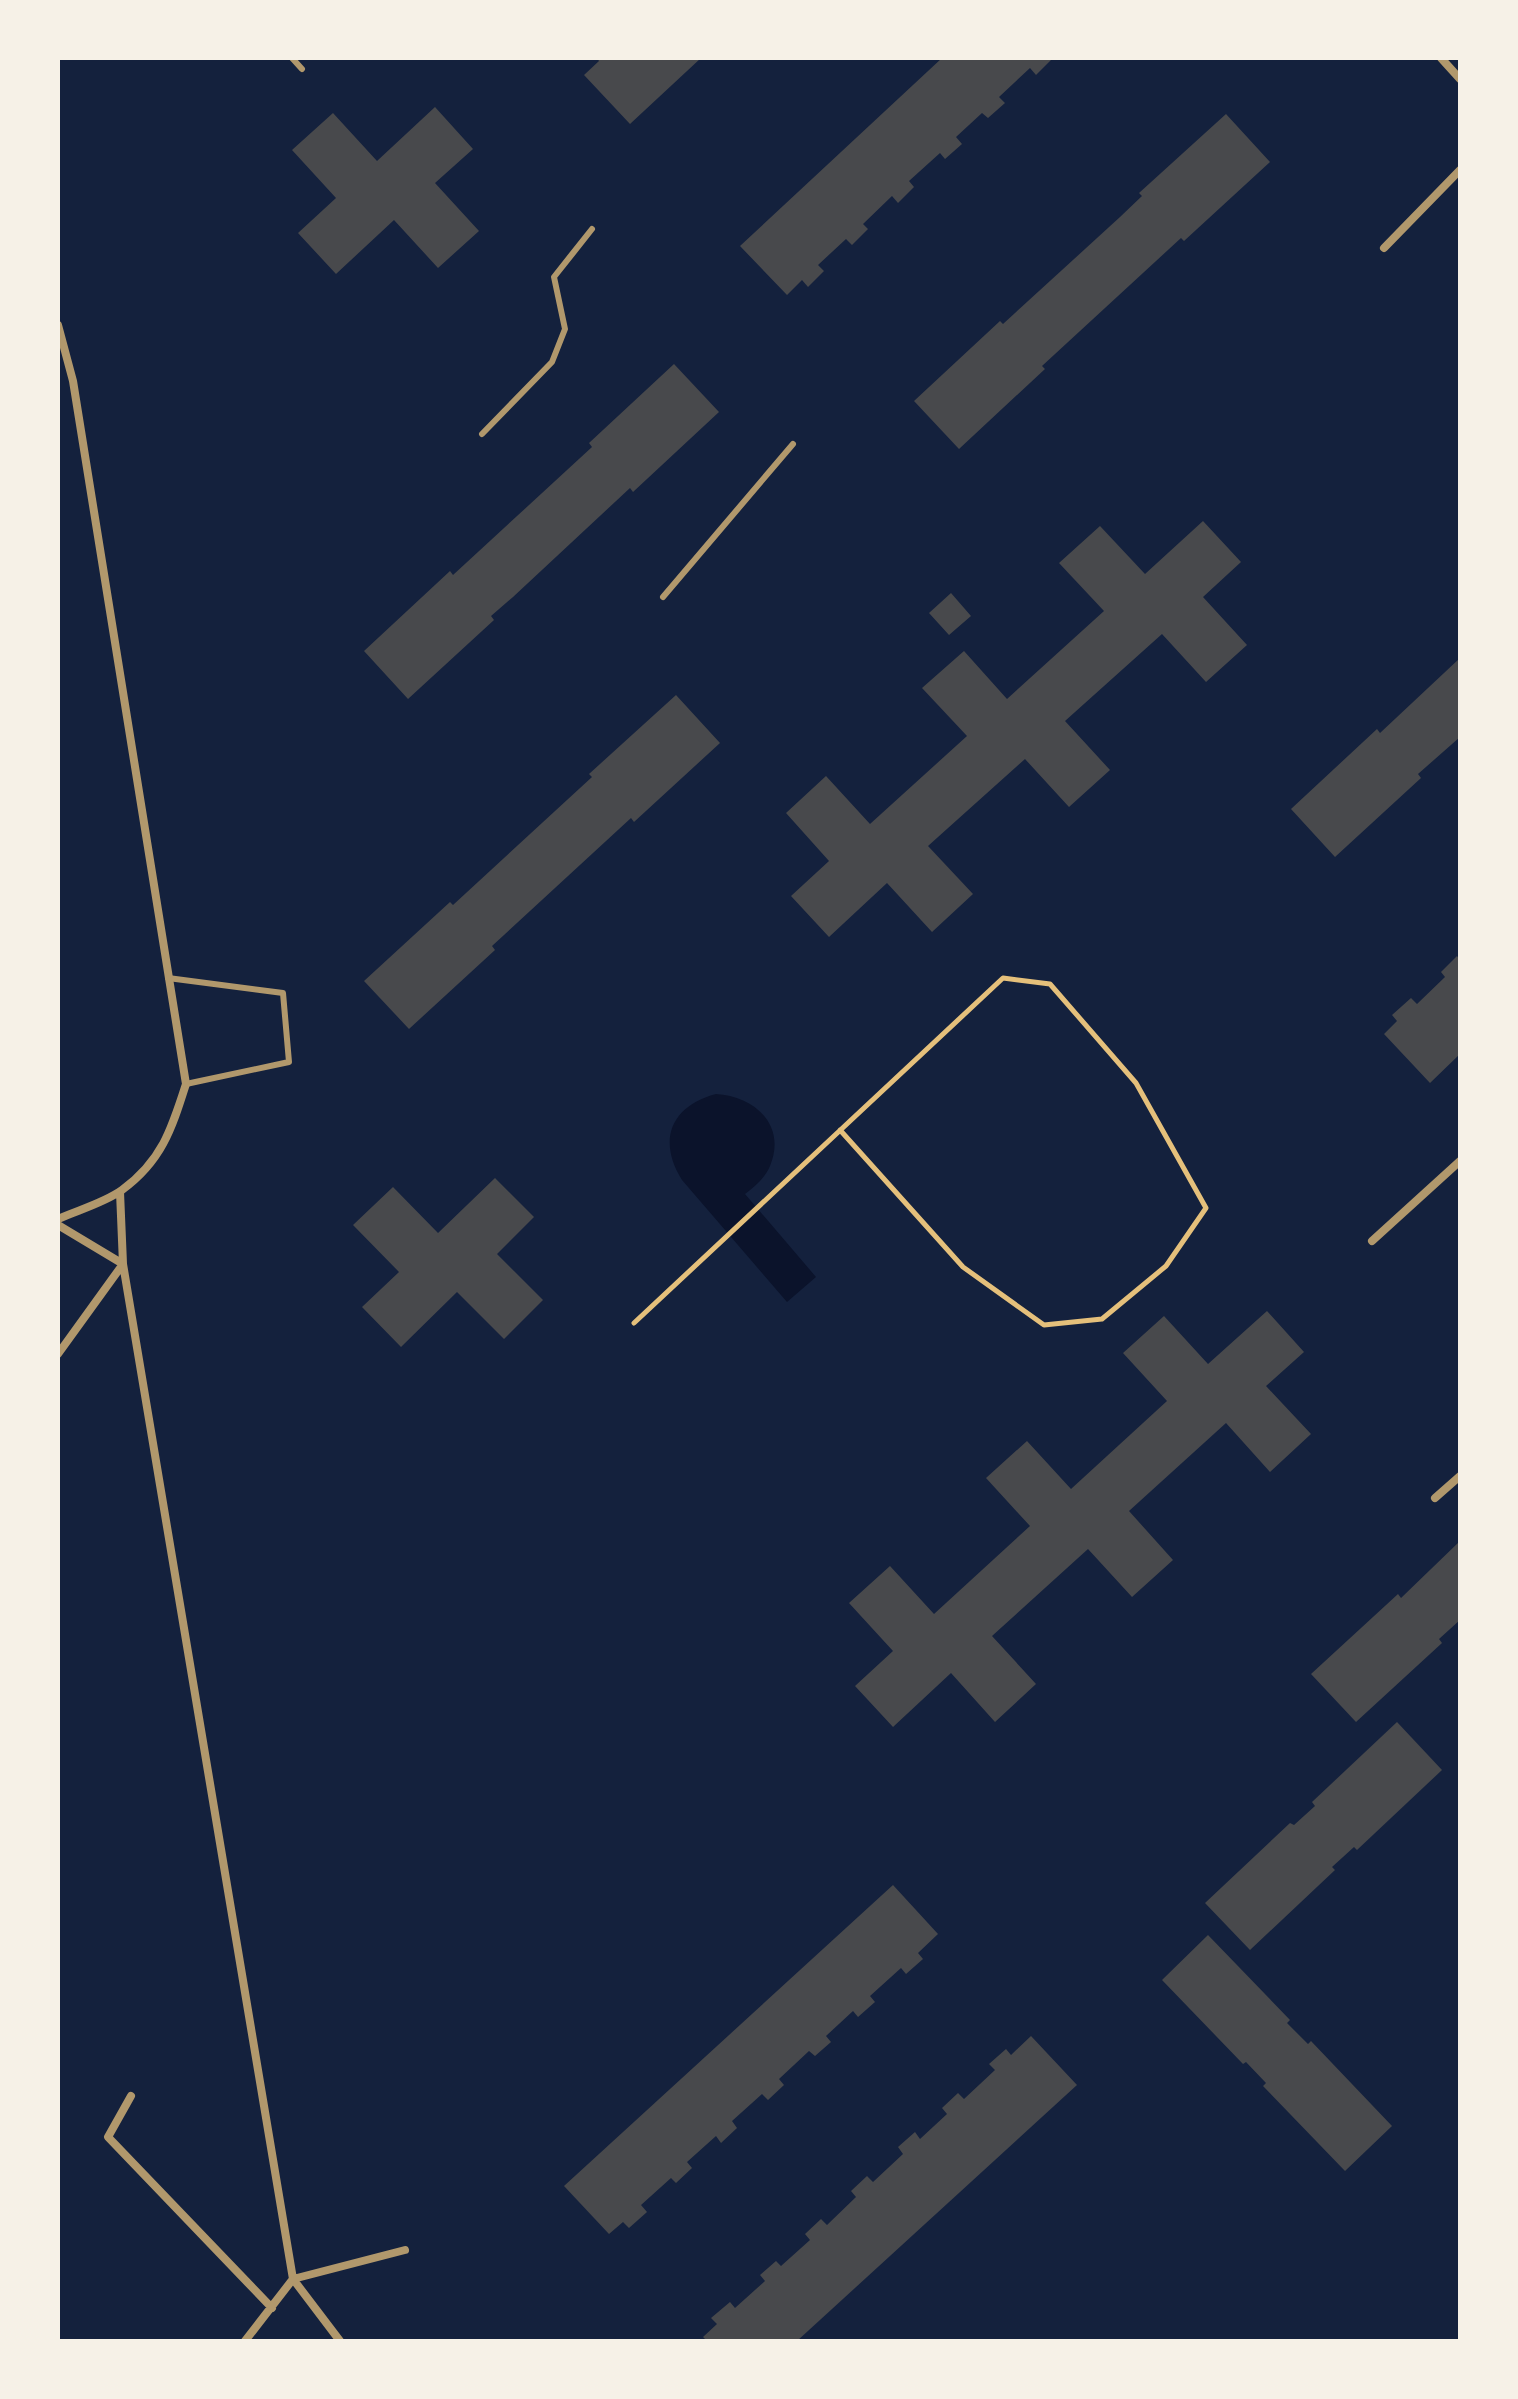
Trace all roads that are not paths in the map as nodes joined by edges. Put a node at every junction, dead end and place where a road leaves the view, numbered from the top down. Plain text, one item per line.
1 (292, 58) edge
2 (1441, 58) edge
3 (302, 69) dead end
4 (1460, 79) edge
5 (1460, 170) edge
6 (592, 229) dead end
7 (1384, 248) dead end
8 (58, 325) edge
9 (482, 434) dead end
10 (793, 444) dead end
11 (663, 597) dead end
12 (168, 978) junction
13 (186, 1084) junction
14 (1460, 1161) edge
15 (120, 1192) junction
16 (58, 1219) edge
17 (58, 1225) edge
18 (1372, 1241) dead end
19 (123, 1264) junction
20 (58, 1354) edge
21 (1460, 1476) edge
22 (1435, 1498) dead end
23 (131, 2096) dead end
24 (405, 2250) dead end
25 (293, 2279) junction
26 (272, 2308) junction
27 (245, 2341) edge
28 (340, 2341) edge

1 - 3 lane
2 - 4 street
5 - 7 street
6 - 9 lane
8 - 12 street
10 - 11 lane
12 - 13 street
12 - 13 lane
13 - 15 street
14 - 18 street
15 - 16 street
15 - 19 street
17 - 19 street
19 - 20 street
19 - 25 street
21 - 22 street
23 - 26 street
24 - 25 street
25 - 26 street
25 - 28 street
26 - 27 street

